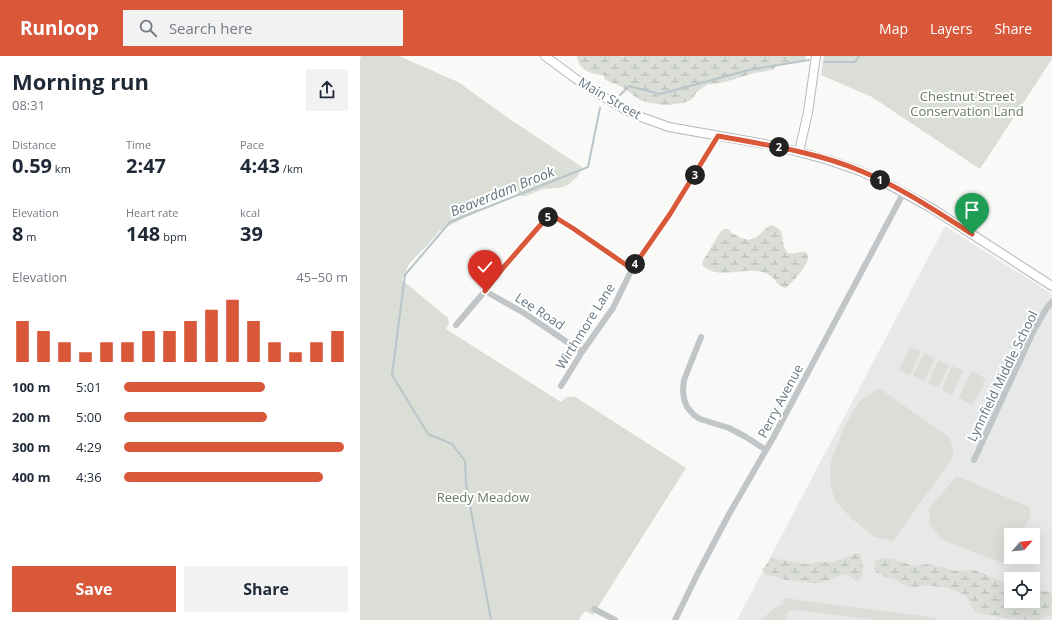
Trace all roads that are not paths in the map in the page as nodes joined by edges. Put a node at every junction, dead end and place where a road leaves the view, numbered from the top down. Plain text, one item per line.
1 (545, 56) edge
2 (816, 56) edge
3 (718, 136) junction
4 (799, 152) junction
5 (904, 192) junction
6 (632, 269) junction
7 (1052, 286) edge
8 (485, 291) junction
9 (1052, 302) edge
10 (456, 325) dead end
11 (701, 337) dead end
12 (582, 352) junction
13 (561, 386) dead end
14 (766, 450) junction
15 (974, 460) dead end
16 (594, 609) dead end
17 (615, 620) edge
18 (675, 620) edge

1 - 3 street, Main Street
2 - 4 street
3 - 4 street, Main Street
3 - 6 street, Wirthmore Lane
4 - 5 street, Main Street
5 - 7 street, Main Street
5 - 14 street, Perry Avenue
6 - 8 street
6 - 12 street, Wirthmore Lane
8 - 10 street
8 - 12 street, Lee Road
9 - 15 street, Lynnfield Middle School
11 - 14 street
12 - 13 street, Wirthmore Lane
14 - 18 street, Perry Avenue
16 - 17 street

